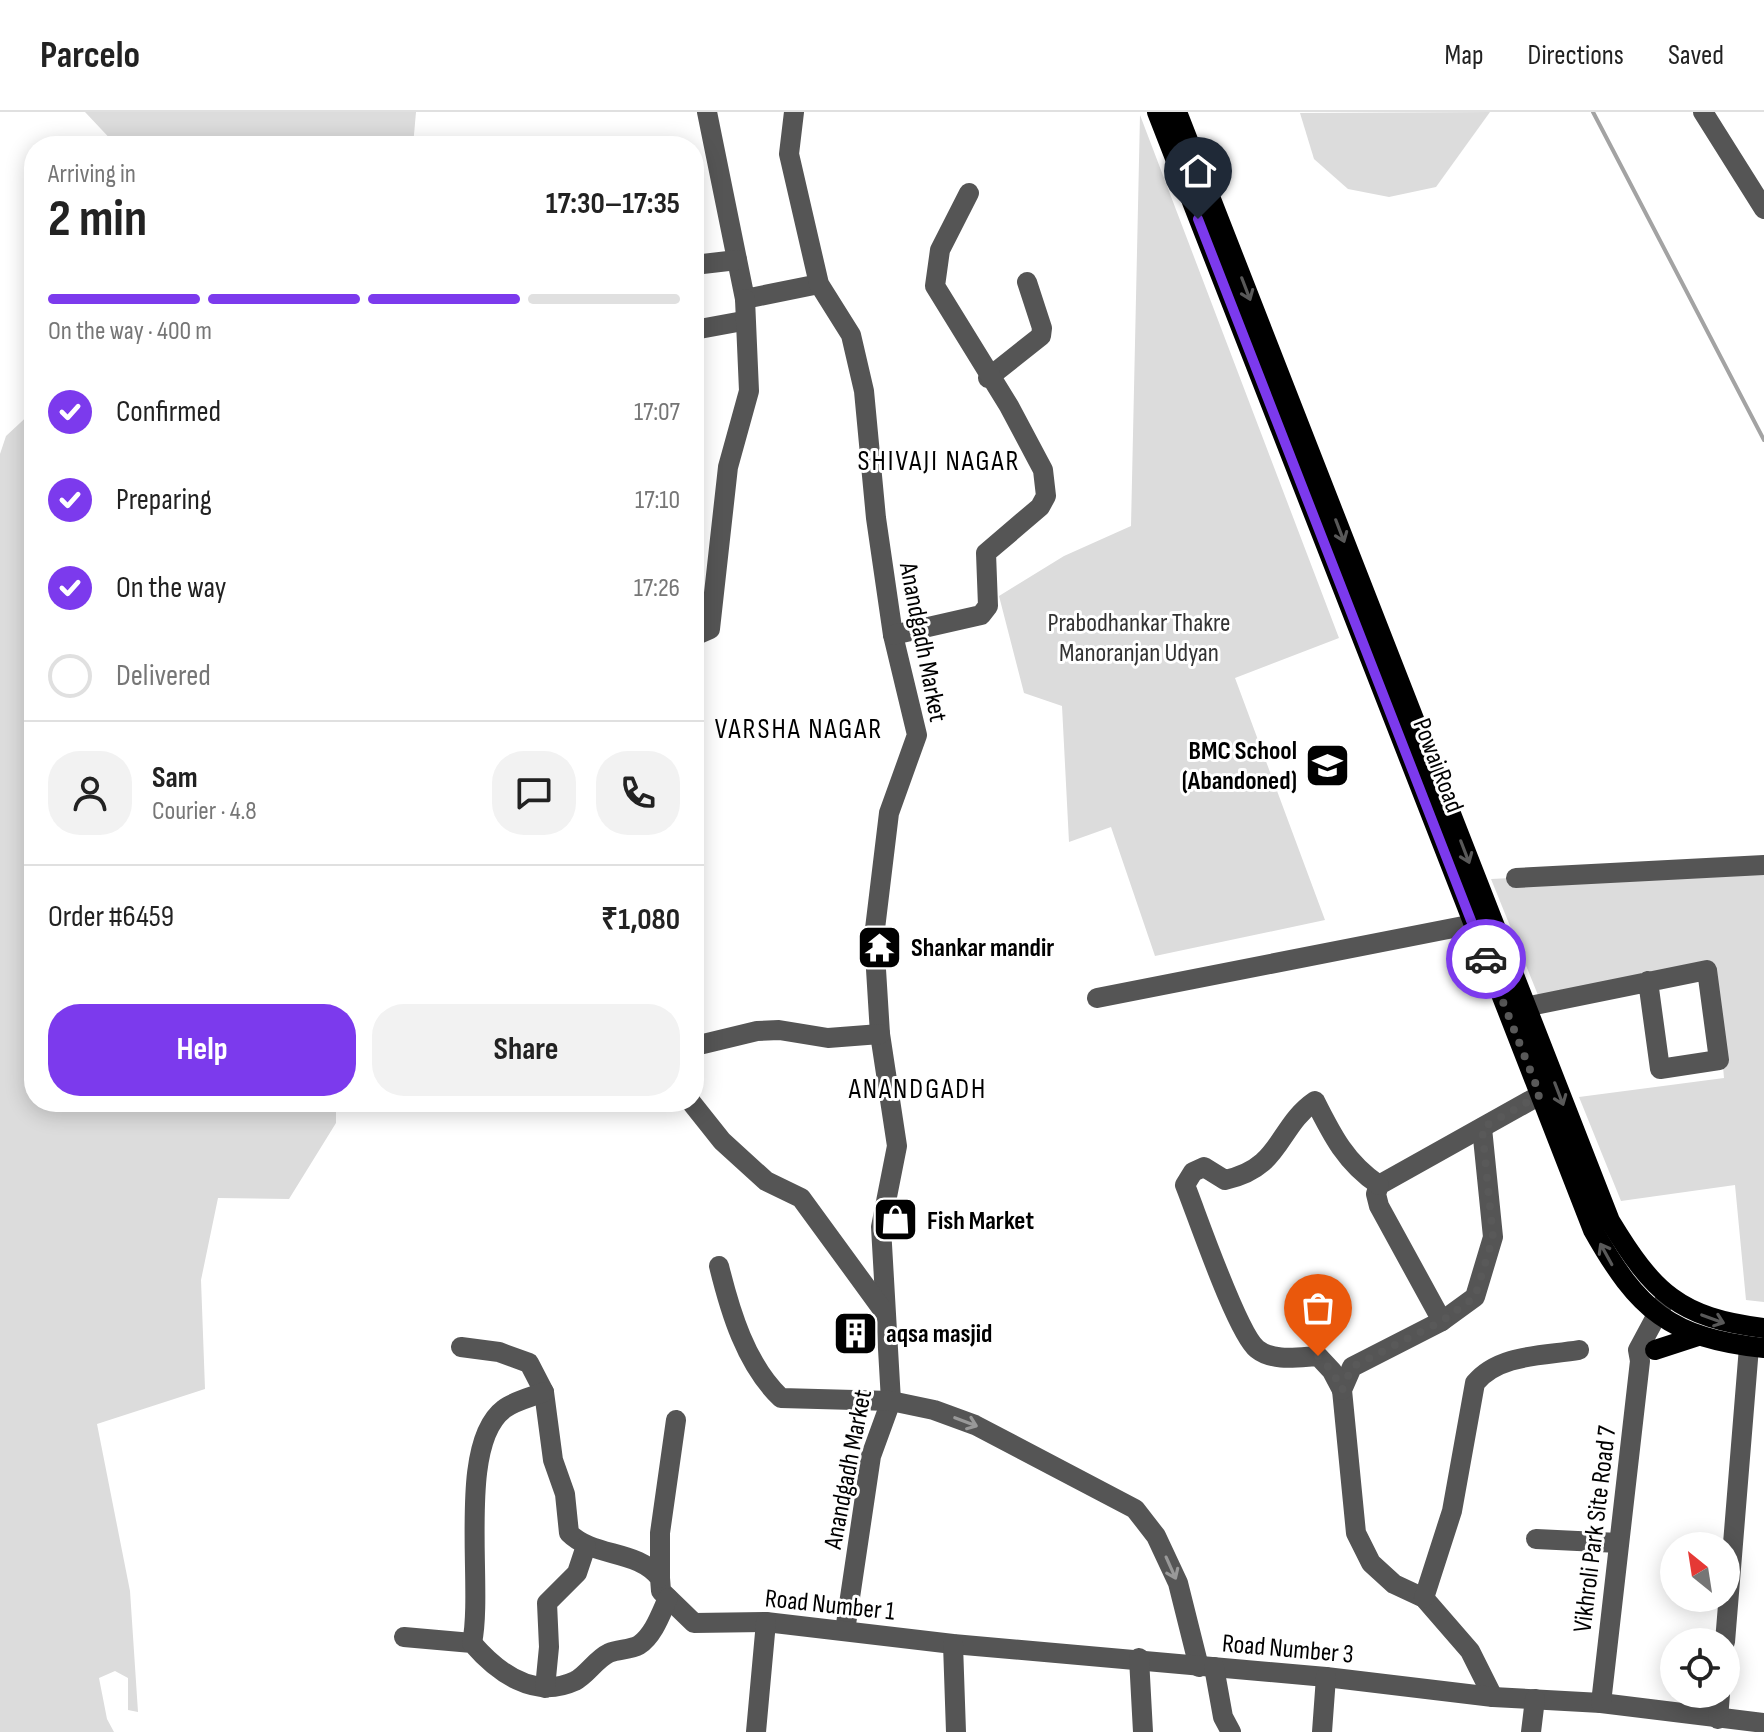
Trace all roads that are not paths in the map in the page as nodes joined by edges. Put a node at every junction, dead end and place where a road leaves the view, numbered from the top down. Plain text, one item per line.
1 (707, 112) edge
2 (794, 112) edge
3 (1157, 112) edge
4 (1177, 112) edge
5 (1703, 112) edge
6 (969, 193) dead end
7 (1764, 209) edge
8 (1217, 242) junction
9 (737, 260) junction
10 (704, 264) edge
11 (1027, 282) dead end
12 (819, 284) junction
13 (745, 299) junction
14 (743, 321) junction
15 (704, 328) edge
16 (988, 378) junction
17 (704, 632) edge
18 (893, 635) junction
19 (1764, 865) edge
20 (1516, 878) dead end
21 (1482, 922) junction
22 (1648, 981) junction
23 (1097, 998) dead end
24 (1525, 1007) junction
25 (880, 1034) junction
26 (704, 1044) edge
27 (1540, 1095) junction
28 (699, 1112) edge
29 (1482, 1128) junction
30 (1379, 1185) junction
31 (719, 1266) dead end
32 (1668, 1310) junction
33 (885, 1313) junction
34 (1442, 1321) junction
35 (1764, 1328) edge
36 (1698, 1336) junction
37 (461, 1347) dead end
38 (1756, 1348) edge
39 (1579, 1350) dead end
40 (1648, 1356) junction
41 (1342, 1390) junction
42 (544, 1392) junction
43 (891, 1401) junction
44 (676, 1420) dead end
45 (1536, 1539) dead end
46 (1619, 1543) junction
47 (586, 1546) junction
48 (660, 1578) junction
49 (668, 1598) junction
50 (1424, 1598) junction
51 (766, 1622) junction
52 (1726, 1628) edge
53 (845, 1631) junction
54 (404, 1637) dead end
55 (472, 1643) junction
56 (953, 1644) junction
57 (1139, 1658) junction
58 (1206, 1667) junction
59 (1326, 1677) junction
60 (545, 1688) junction
61 (1493, 1697) junction
62 (1535, 1699) junction
63 (1601, 1703) junction
64 (1719, 1708) edge
65 (1718, 1719) junction
66 (1764, 1723) edge
67 (756, 1732) edge
68 (956, 1732) edge
69 (1143, 1732) edge
70 (1231, 1732) edge
71 (1322, 1732) edge
72 (1531, 1732) edge

1 - 9 street
2 - 12 street, Anandgadh Market
3 - 8 main road, Powai Road
4 - 8 main road, Powai Road
5 - 7 street
6 - 16 street
8 - 21 main road, Powai Road
9 - 10 street
9 - 13 street
11 - 16 street
12 - 13 street
12 - 18 street, Anandgadh Market
13 - 14 street
14 - 15 street
14 - 17 street
16 - 18 street
18 - 25 street, Anandgadh Market
19 - 20 street
21 - 23 street
21 - 24 main road, Powai Road
21 - 27 main road, Powai Road
22 - 22 street
22 - 24 street
24 -> 32 main road, Powai Road
25 - 26 street
25 - 33 street, Anandgadh Market
27 - 29 street
32 -> 27 main road, Powai Road
28 - 33 street
29 - 30 street
29 - 34 street
30 - 34 street
30 - 41 street
31 - 43 street, Road Number 3
32 -> 35 main road, Powai Road
32 - 36 main road, Powai Road
32 - 40 street, Vikhroli Park Site Road 7
33 - 43 street, Anandgadh Market
34 - 41 street
36 - 38 main road, Powai Road
36 - 40 main road
37 - 42 street
38 - 52 street
39 - 50 street
40 - 46 street, Vikhroli Park Site Road 7
41 - 50 street
42 - 47 street
42 - 55 street
43 - 53 street, Anandgadh Market
43 -> 58 street, Road Number 3
44 - 48 street
45 - 46 street
46 - 63 street, Vikhroli Park Site Road 7
47 - 48 street
47 - 60 street
48 - 49 street, Road Number 1
49 - 51 street, Road Number 1
49 - 60 street
50 - 61 street
51 - 53 street, Road Number 1
51 - 67 street
53 - 56 street, Road Number 1
54 - 55 street
55 - 60 street
56 - 57 street, Road Number 1
56 - 68 street
57 - 58 street, Road Number 1
57 - 69 street
58 - 59 street, Road Number 3
58 - 70 street
59 - 61 street, Road Number 3
59 - 71 street
61 - 62 street, Road Number 3
62 - 63 street, Road Number 3
62 - 72 street
63 - 65 street, Road Number 3
64 - 65 street
65 - 66 street, Road Number 3

